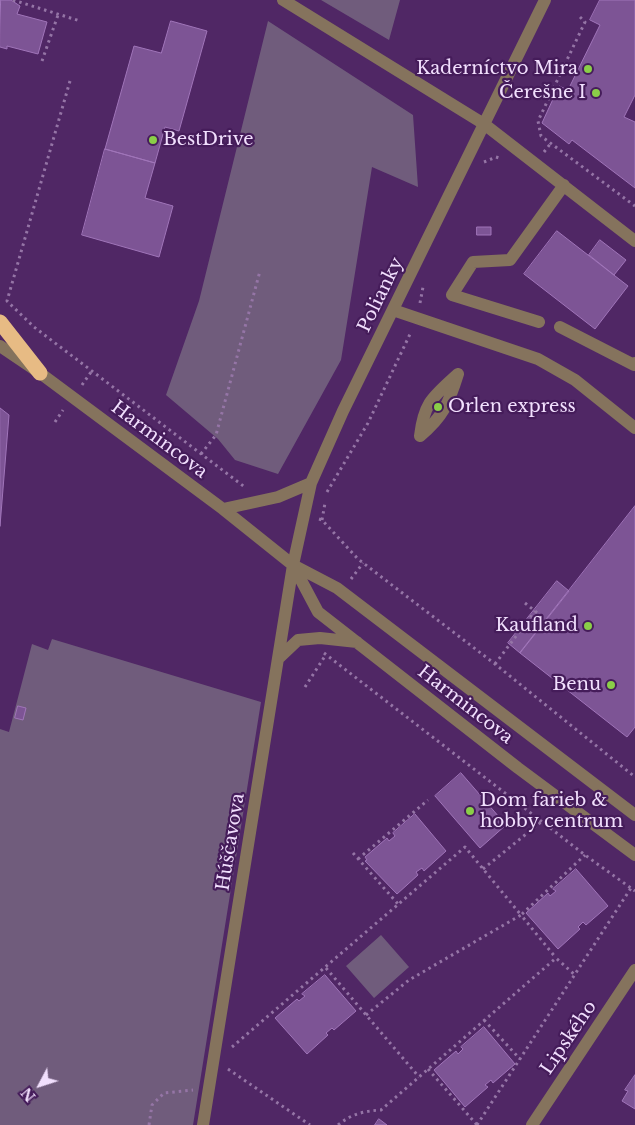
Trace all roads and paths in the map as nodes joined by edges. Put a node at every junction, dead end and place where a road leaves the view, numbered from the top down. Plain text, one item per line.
1 (13, 0) edge
2 (283, 0) edge
3 (545, 0) edge
4 (58, 15) junction
5 (580, 17) dead end
6 (80, 22) dead end
7 (42, 61) dead end
8 (70, 81) dead end
9 (484, 124) junction
10 (551, 143) junction
11 (542, 155) dead end
12 (564, 185) junction
13 (635, 206) edge
14 (635, 241) edge
15 (260, 271) dead end
16 (393, 310) junction
17 (0, 322) edge
18 (539, 322) dead end
19 (560, 327) dead end
20 (0, 346) edge
21 (635, 363) edge
22 (40, 373) junction
23 (458, 374) dead end
24 (635, 428) edge
25 (420, 436) dead end
26 (201, 454) junction
27 (311, 483) junction
28 (252, 488) dead end
29 (222, 509) junction
30 (304, 515) junction
31 (294, 565) junction
32 (525, 602) dead end
33 (535, 611) junction
34 (546, 620) dead end
35 (320, 638) junction
36 (358, 643) junction
37 (325, 656) junction
38 (279, 658) junction
39 (495, 664) junction
40 (305, 687) dead end
41 (635, 778) edge
42 (428, 800) dead end
43 (635, 815) edge
44 (541, 822) junction
45 (353, 853) dead end
46 (585, 855) junction
47 (635, 855) edge
48 (358, 859) junction
49 (483, 869) junction
50 (631, 888) junction
51 (635, 891) edge
52 (398, 904) junction
53 (521, 915) junction
54 (556, 958) junction
55 (326, 968) junction
56 (635, 970) edge
57 (575, 975) junction
58 (366, 1015) junction
59 (484, 1020) junction
60 (228, 1050) dead end
61 (520, 1059) junction
62 (224, 1067) dead end
63 (428, 1069) junction
64 (419, 1077) junction
65 (208, 1089) junction
66 (149, 1125) edge
67 (203, 1125) edge
68 (310, 1125) edge
69 (338, 1125) edge
70 (477, 1125) edge
71 (532, 1125) edge

1 - 4 path
2 - 9 street
3 - 9 street, Polianky
4 - 6 path
4 - 7 path
5 - 10 path
8 - 26 path
9 - 12 street
9 - 16 street, Polianky
10 - 11 path
10 - 13 path
12 - 14 street
12 - 18 street
15 - 26 path
16 - 24 street
16 - 27 street, Polianky
17 - 22 highway
19 - 21 street
20 - 22 street, Harmincova
22 - 29 street, Harmincova
23 - 25 street
26 - 28 path
27 - 29 street
27 - 30 street, Polianky
29 - 31 street, Harmincova
30 - 31 street, Polianky
30 - 39 path
31 - 36 street, Harmincova
31 - 38 street, Húščavova
31 - 43 street, Harmincova
32 - 33 path
33 - 34 path
33 - 39 path
35 - 36 street
35 - 37 path
35 - 38 street
36 - 47 street, Harmincova
37 - 40 path
37 - 44 path
38 - 65 street, Húščavova
39 - 41 path
42 - 48 path
44 - 46 path
44 - 49 path
45 - 48 path
46 - 50 path
46 - 53 path
48 - 52 path
49 - 52 path
49 - 53 path
50 - 51 path
50 - 57 path
52 - 55 path
53 - 54 path
53 - 58 path
54 - 57 path
54 - 59 path
55 - 58 path
55 - 60 path
56 - 71 street, Lipského
57 - 61 path
58 - 64 path
59 - 61 path
59 - 63 path
61 - 70 path
62 - 68 path
63 - 64 path
63 - 70 path
64 - 69 path
65 - 66 path
65 - 67 street, Húščavova

